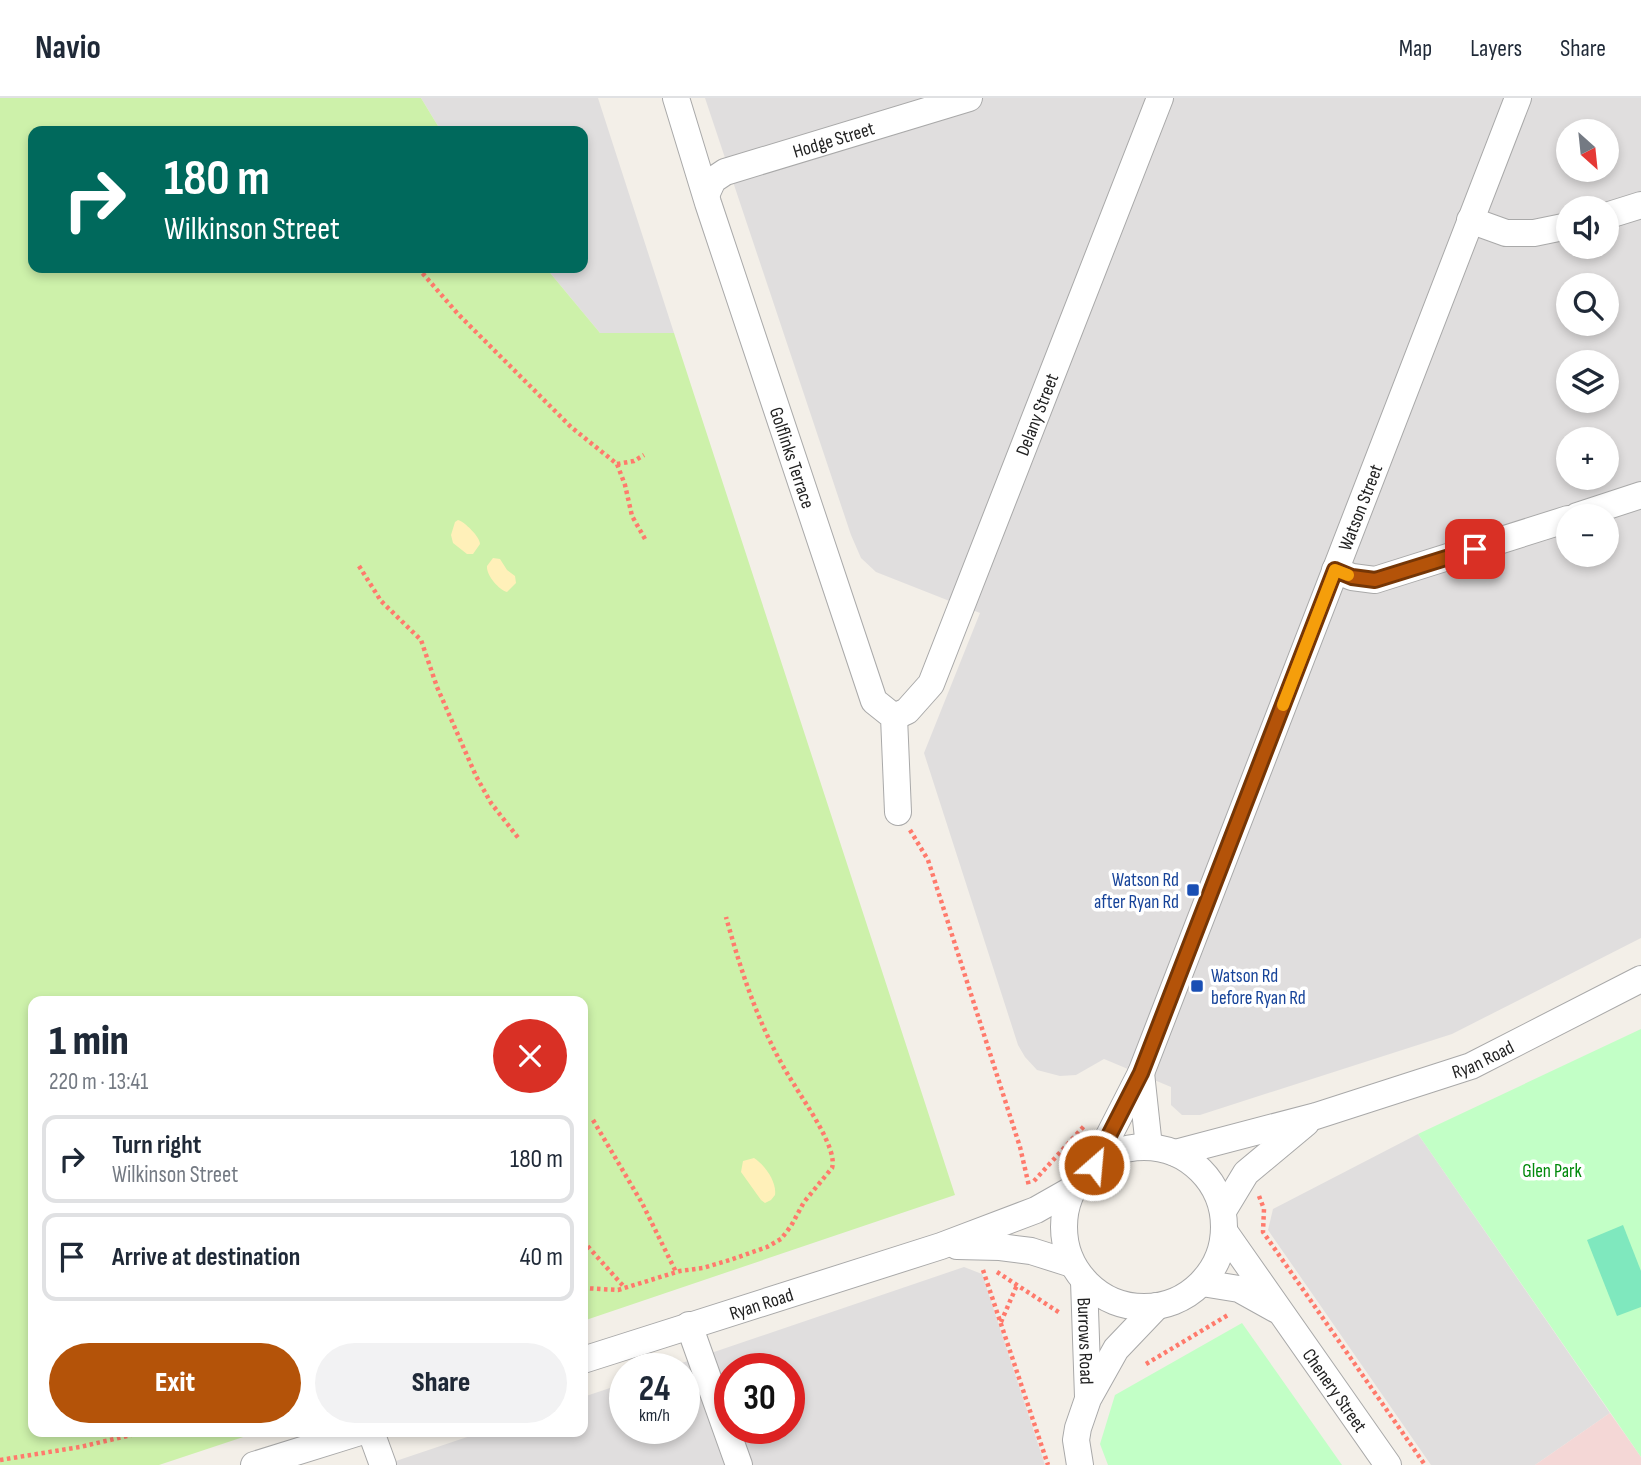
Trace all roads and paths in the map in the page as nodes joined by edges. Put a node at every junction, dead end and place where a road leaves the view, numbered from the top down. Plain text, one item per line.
1 (676, 98) edge
2 (1160, 98) edge
3 (1518, 98) edge
4 (953, 100) edge
5 (707, 193) junction
6 (1641, 205) edge
7 (1619, 212) edge
8 (1470, 220) junction
9 (1556, 228) edge
10 (422, 273) edge
11 (644, 456) dead end
12 (617, 464) junction
13 (1641, 495) edge
14 (1614, 504) edge
15 (1556, 523) edge
16 (645, 539) dead end
17 (359, 566) dead end
18 (1335, 570) junction
19 (894, 717) junction
20 (898, 812) joint
21 (520, 840) dead end
22 (726, 917) dead end
23 (1641, 979) edge
24 (1141, 1073) junction
25 (1316, 1116) junction
26 (1093, 1117) dead end
27 (593, 1120) dead end
28 (1149, 1147) junction
29 (1175, 1153) junction
30 (1094, 1165) junction
31 (1073, 1189) junction
32 (1256, 1189) dead end
33 (1223, 1221) junction
34 (941, 1246) junction
35 (588, 1247) edge
36 (985, 1264) dead end
37 (995, 1271) dead end
38 (676, 1272) junction
39 (1078, 1273) junction
40 (1202, 1283) junction
41 (1017, 1285) junction
42 (625, 1288) junction
43 (588, 1289) edge
44 (1157, 1306) junction
45 (1282, 1314) junction
46 (1064, 1315) dead end
47 (1228, 1315) dead end
48 (1000, 1322) junction
49 (689, 1325) junction
50 (588, 1358) edge
51 (1146, 1364) dead end
52 (1088, 1399) junction
53 (123, 1437) edge
54 (344, 1437) edge
55 (373, 1437) edge
56 (0, 1460) edge
57 (254, 1465) edge
58 (383, 1465) edge
59 (739, 1465) edge
60 (1048, 1465) edge
61 (1080, 1465) edge
62 (1388, 1465) edge
63 (1425, 1465) edge

1 - 5 street, Golflinks Terrace
2 - 19 street, Delany Street
3 - 8 street, Watson Street
4 - 5 street, Hodge Street
5 - 19 street, Golflinks Terrace
6 - 7 street
8 - 9 street
8 - 18 street, Watson Street
10 - 12 path
11 - 12 path
12 - 16 path
13 - 14 street
15 - 18 street
17 - 21 path
18 - 24 street, Watson Street
19 - 20 street
20 - 26 path
22 - 38 path
23 - 25 street, Ryan Road
24 - 28 street, Watson Street
24 - 30 street, Watson Street
25 - 29 street, Ryan Road
25 - 33 street, Ryan Road
27 - 38 path
28 - 29 street
28 - 30 street
29 - 33 street
30 - 31 street
31 - 34 street, Ryan Road
31 - 39 street
32 - 63 path
33 - 40 street
33 - 45 street, Chenery Street
34 - 39 street, Ryan Road
34 - 49 street, Ryan Road
35 - 42 path
36 - 48 path
37 - 41 path
38 - 42 path
39 - 44 street
39 - 52 street, Burrows Road
40 - 44 street
40 - 45 street, Chenery Street
41 - 46 path
41 - 48 path
42 - 43 path
44 - 52 street, Burrows Road
45 - 62 street, Chenery Street
47 - 51 path
48 - 60 path
49 - 50 street, Ryan Road
49 - 59 street
52 - 61 street, Burrows Road
53 - 56 path
54 - 57 street
55 - 58 street

